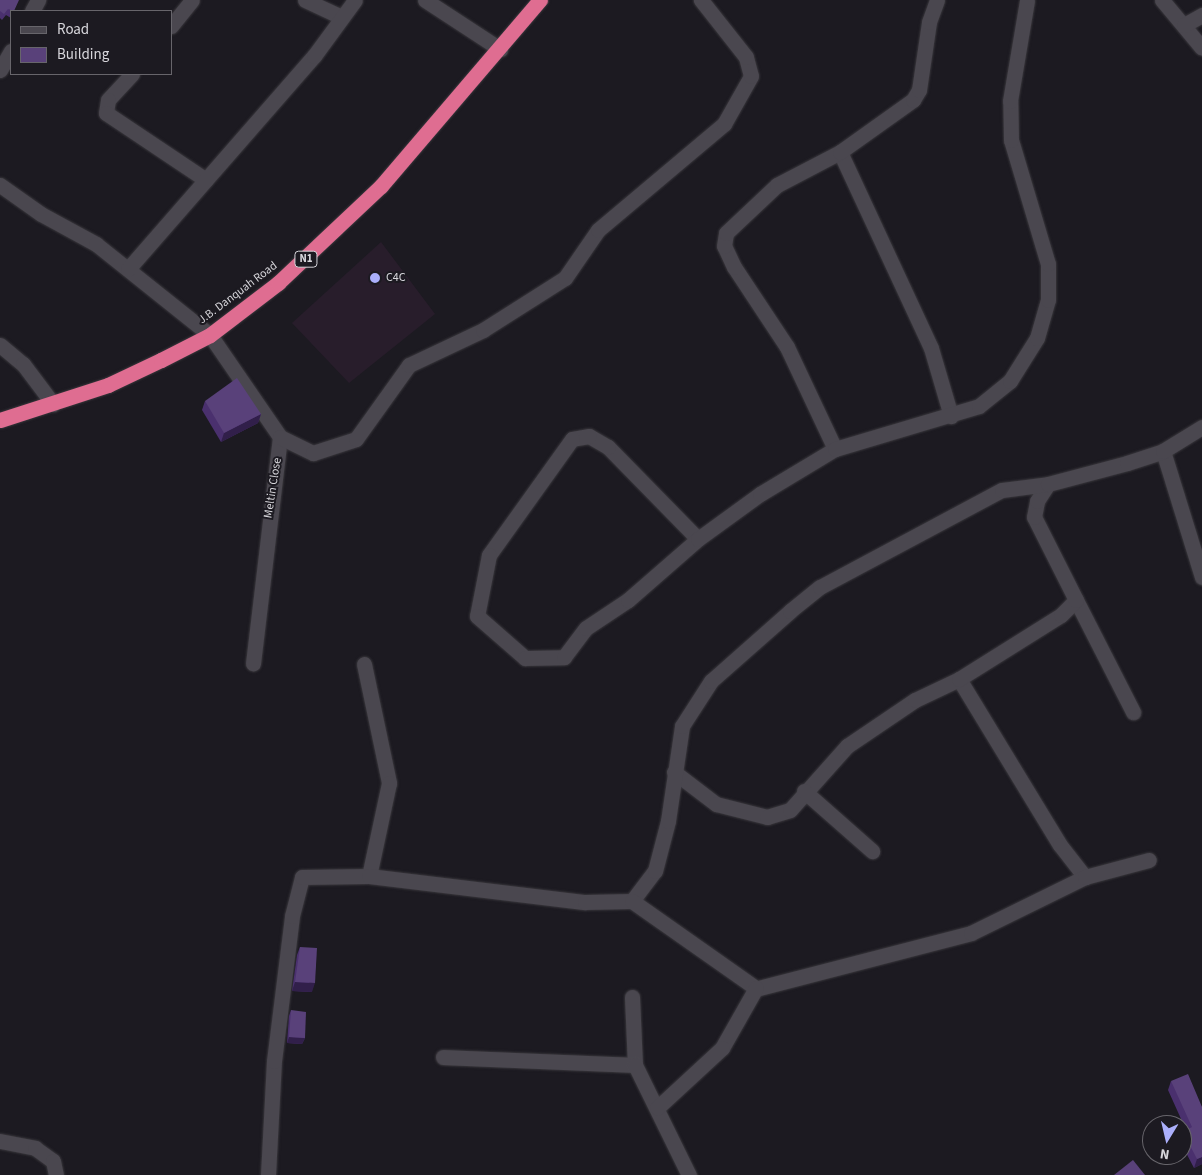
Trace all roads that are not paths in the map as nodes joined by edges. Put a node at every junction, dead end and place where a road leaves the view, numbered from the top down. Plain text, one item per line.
1 (192, 0) edge
2 (305, 0) edge
3 (354, 0) edge
4 (425, 0) edge
5 (540, 0) edge
6 (701, 0) edge
7 (937, 0) edge
8 (1027, 0) edge
9 (1162, 0) edge
10 (1202, 15) edge
11 (341, 17) junction
12 (172, 25) edge
13 (1184, 25) junction
14 (1202, 48) edge
15 (500, 49) junction
16 (10, 53) edge
17 (0, 70) edge
18 (131, 75) edge
19 (840, 152) junction
20 (206, 180) junction
21 (0, 185) edge
22 (128, 269) junction
23 (210, 335) junction
24 (0, 345) edge
25 (53, 404) junction
26 (951, 416) junction
27 (0, 420) edge
28 (1202, 427) edge
29 (280, 437) junction
30 (835, 449) junction
31 (1163, 451) junction
32 (1048, 484) junction
33 (698, 539) junction
34 (1202, 577) edge
35 (1076, 600) junction
36 (253, 663) dead end
37 (364, 664) dead end
38 (959, 679) junction
39 (1133, 712) dead end
40 (674, 772) junction
41 (804, 791) junction
42 (872, 851) dead end
43 (1149, 860) dead end
44 (369, 876) junction
45 (1085, 877) junction
46 (632, 902) junction
47 (755, 988) junction
48 (632, 997) dead end
49 (444, 1057) dead end
50 (635, 1065) junction
51 (657, 1108) junction
52 (0, 1141) edge
53 (56, 1175) edge
54 (268, 1175) edge
55 (689, 1175) edge

1 - 12 street
2 - 11 street
3 - 11 street
4 - 15 street
5 - 15 highway, J.B. Danquah Road / N1
6 - 29 street
7 - 19 street
8 - 26 street
9 - 13 street
10 - 13 street
11 - 20 street
13 - 14 street
15 - 23 highway, J.B. Danquah Road / N1
16 - 17 street
18 - 20 street
19 - 26 street
19 - 30 street
20 - 22 street
21 - 22 street
22 - 23 street
23 - 25 highway, J.B. Danquah Road / N1
23 - 29 street
24 - 25 street
25 - 27 highway, J.B. Danquah Road / N1
26 - 30 street
28 - 31 street
29 - 36 street, Meltin Close
30 - 33 street
31 - 32 street
31 - 34 street
32 - 35 street
32 - 40 street
33 - 33 street
35 - 38 street
35 - 39 street
37 - 44 street
38 - 41 street
38 - 45 street
40 - 41 street
40 - 46 street
41 - 42 street
43 - 45 street
44 - 46 street
44 - 54 street
45 - 47 street
46 - 47 street
47 - 51 street
48 - 50 street
49 - 50 street
50 - 51 street
51 - 55 street
52 - 53 street

